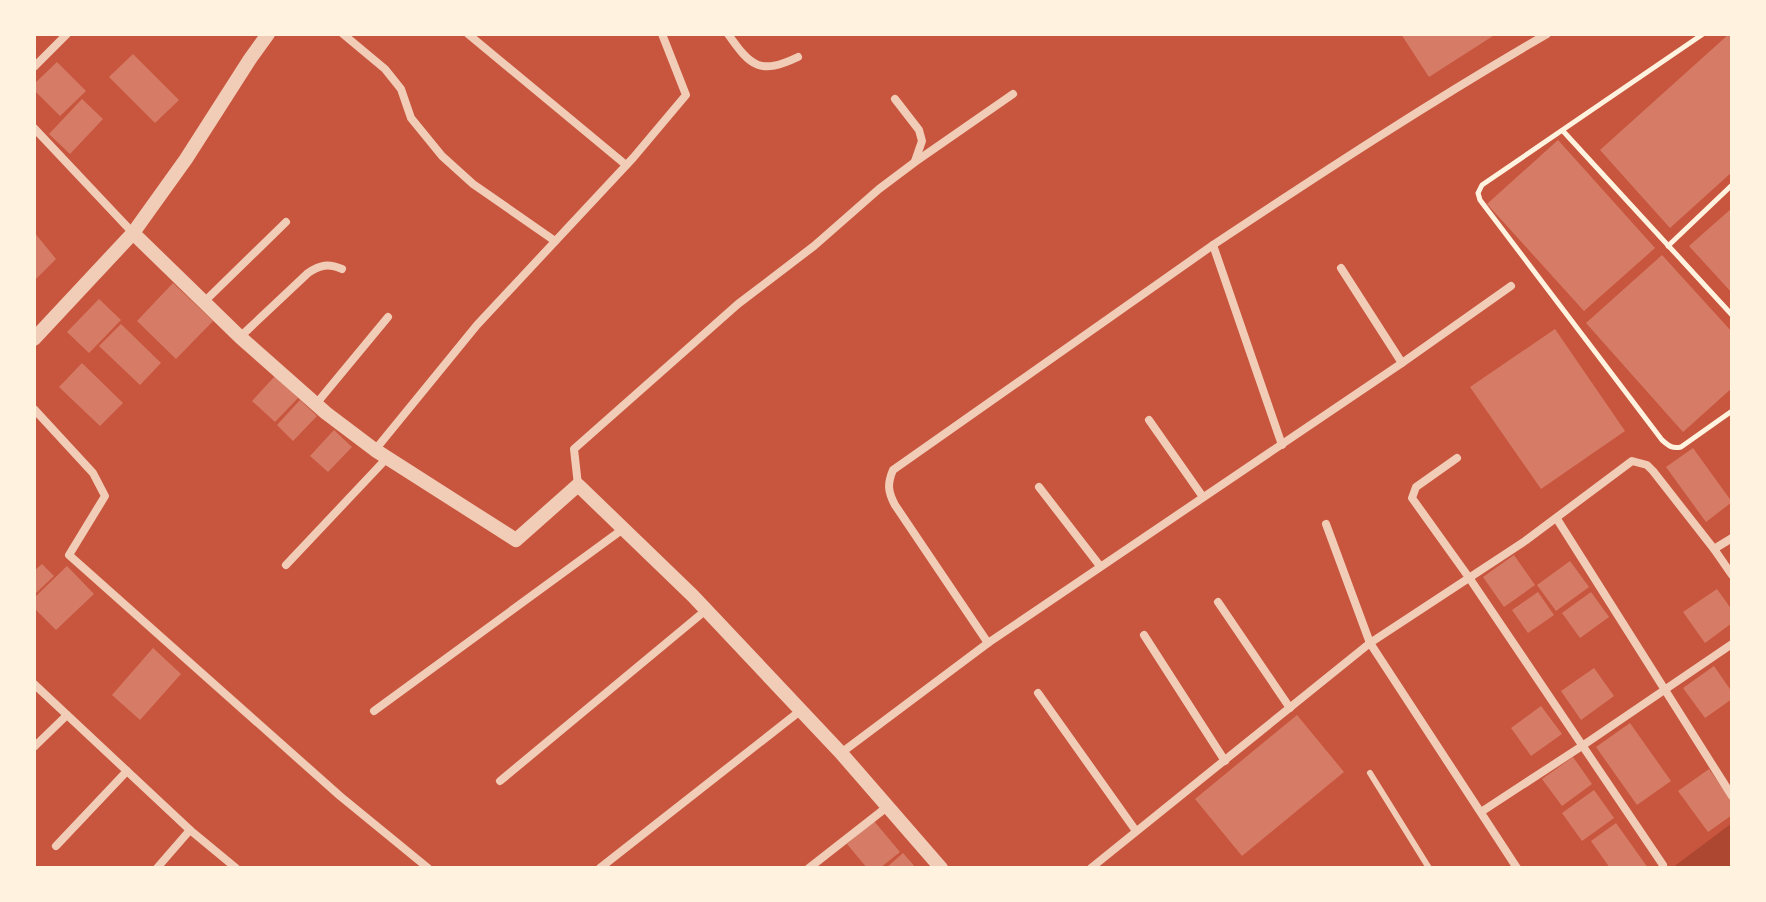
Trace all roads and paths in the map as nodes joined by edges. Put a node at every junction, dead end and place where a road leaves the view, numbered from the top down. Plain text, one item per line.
1 (67, 34) edge
2 (268, 34) edge
3 (343, 34) edge
4 (468, 34) edge
5 (662, 34) edge
6 (728, 34) edge
7 (1547, 34) edge
8 (1703, 34) edge
9 (798, 57) dead end
10 (34, 67) edge
11 (1013, 94) dead end
12 (895, 99) dead end
13 (34, 128) edge
14 (1563, 131) junction
15 (915, 162) junction
16 (626, 165) junction
17 (1732, 185) edge
18 (286, 222) dead end
19 (133, 233) junction
20 (555, 241) junction
21 (1213, 245) junction
22 (1668, 246) junction
23 (1341, 268) dead end
24 (342, 269) dead end
25 (1511, 286) dead end
26 (204, 302) junction
27 (1732, 315) edge
28 (388, 317) dead end
29 (240, 337) junction
30 (34, 339) edge
31 (1402, 363) junction
32 (316, 404) junction
33 (34, 409) edge
34 (1732, 411) edge
35 (1149, 420) dead end
36 (1282, 445) junction
37 (381, 454) junction
38 (1457, 458) dead end
39 (578, 485) junction
40 (1039, 487) dead end
41 (1203, 497) junction
42 (1557, 519) junction
43 (1326, 524) dead end
44 (623, 529) junction
45 (1732, 538) edge
46 (1714, 549) junction
47 (286, 565) dead end
48 (1100, 566) junction
49 (1732, 575) edge
50 (1470, 579) junction
51 (1218, 602) dead end
52 (706, 610) junction
53 (1144, 635) dead end
54 (988, 643) junction
55 (1370, 643) junction
56 (1732, 644) edge
57 (34, 684) edge
58 (1665, 689) junction
59 (1038, 693) dead end
60 (1290, 708) junction
61 (374, 711) dead end
62 (800, 711) junction
63 (67, 715) junction
64 (1582, 746) junction
65 (34, 747) edge
66 (841, 753) junction
67 (1225, 761) junction
68 (127, 771) junction
69 (1370, 773) dead end
70 (500, 781) dead end
71 (1732, 796) edge
72 (887, 807) junction
73 (1481, 812) junction
74 (190, 830) junction
75 (1136, 831) junction
76 (56, 846) dead end
77 (1663, 865) dead end
78 (157, 868) edge
79 (236, 868) edge
80 (428, 868) edge
81 (600, 868) edge
82 (809, 868) edge
83 (941, 868) edge
84 (1091, 868) edge
85 (1429, 868) edge
86 (1517, 868) edge

1 - 10 street
2 - 19 street
3 - 20 street
4 - 16 street
5 - 16 street
6 - 9 street
7 - 21 street
8 - 14 path
11 - 15 street
12 - 15 street
13 - 19 street
14 - 22 path
14 - 34 path
15 - 39 street
16 - 20 street
17 - 22 path
18 - 26 street
19 - 26 street
19 - 30 street
20 - 37 street
21 - 36 street
21 - 54 street
22 - 27 path
23 - 31 street
24 - 29 street
25 - 31 street
26 - 29 street
28 - 32 street
29 - 32 street
31 - 36 street
32 - 37 street
33 - 80 street
35 - 41 street
36 - 41 street
37 - 39 street
37 - 47 street
38 - 50 street
39 - 44 street
40 - 48 street
41 - 48 street
42 - 46 street
42 - 50 street
42 - 58 street
43 - 55 street
44 - 52 street
44 - 61 street
45 - 46 street
46 - 49 street
48 - 54 street
50 - 55 street
50 - 64 street
51 - 60 street
52 - 62 street
52 - 70 street
53 - 67 street
54 - 66 street
55 - 60 street
55 - 73 street
56 - 58 street
57 - 63 street
58 - 64 street
58 - 71 street
59 - 75 street
60 - 67 street
62 - 66 street
62 - 81 street
63 - 65 street
63 - 68 street
64 - 73 street
64 - 77 street
66 - 72 street
67 - 75 street
68 - 74 street
68 - 76 street
69 - 85 lane
72 - 82 street
72 - 83 street
73 - 86 street
74 - 78 street
74 - 79 street
75 - 84 street

